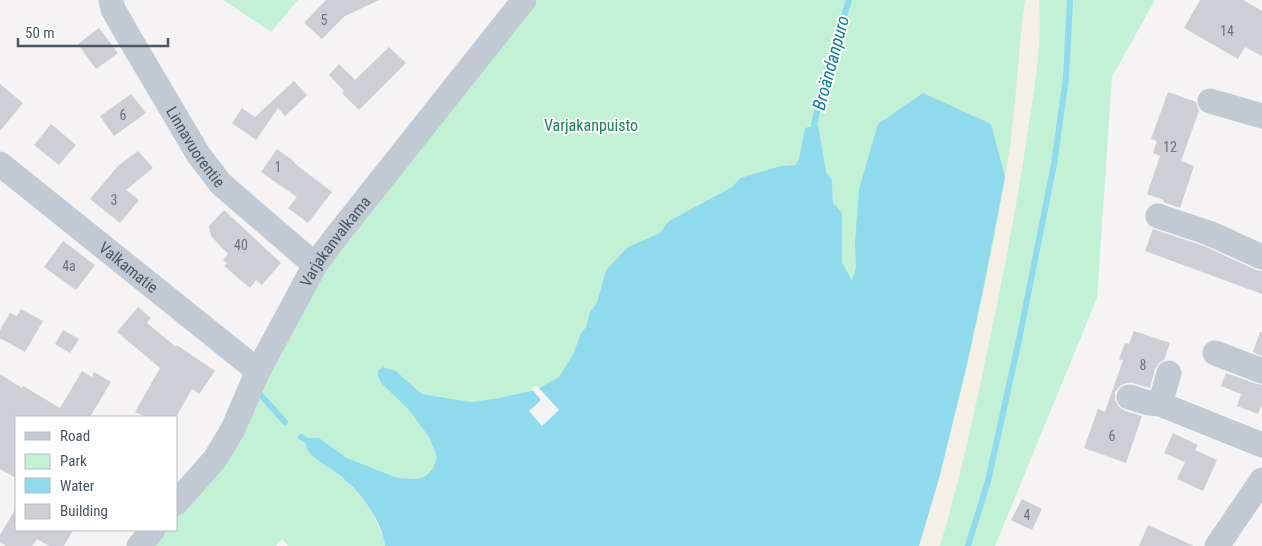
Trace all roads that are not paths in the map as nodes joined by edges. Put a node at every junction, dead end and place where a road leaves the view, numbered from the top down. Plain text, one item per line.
1 (111, 0) edge
2 (524, 0) edge
3 (1210, 100) dead end
4 (1262, 116) edge
5 (0, 164) edge
6 (1158, 216) dead end
7 (1262, 257) edge
8 (315, 265) junction
9 (1215, 353) dead end
10 (258, 371) junction
11 (1262, 371) edge
12 (1169, 373) dead end
13 (1129, 396) dead end
14 (1160, 404) junction
15 (1262, 444) edge
16 (1262, 480) edge
17 (178, 501) edge
18 (152, 531) edge
19 (138, 546) edge
20 (1217, 546) edge

1 - 8 street, Linnavuorentie
2 - 8 street, Varjakanvalkama
3 - 4 street
5 - 10 street, Valkamatie
6 - 7 street
8 - 10 street, Varjakanvalkama
9 - 11 street
10 - 17 street, Varjakanvalkama
12 - 14 street
13 - 14 street
14 - 15 street
16 - 20 street
18 - 19 street

